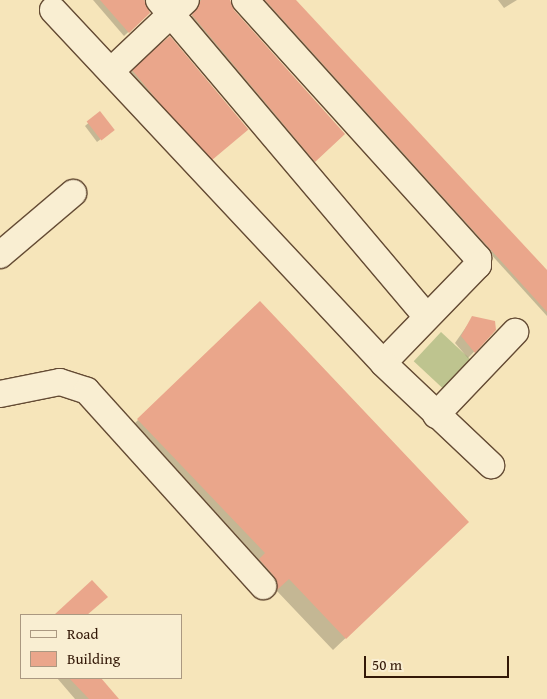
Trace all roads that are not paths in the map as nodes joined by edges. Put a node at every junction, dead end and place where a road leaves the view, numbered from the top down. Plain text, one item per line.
1 (245, 0) edge
2 (172, 4) edge
3 (53, 10) dead end
4 (111, 71) junction
5 (73, 193) dead end
6 (0, 255) edge
7 (426, 316) junction
8 (515, 332) dead end
9 (383, 363) junction
10 (0, 394) edge
11 (436, 415) junction
12 (491, 465) dead end
13 (263, 586) dead end

1 - 7 street
2 - 4 street
2 - 7 street
3 - 4 street
4 - 9 street
5 - 6 street
7 - 9 street
8 - 11 street
9 - 11 street
10 - 13 street
11 - 12 street

